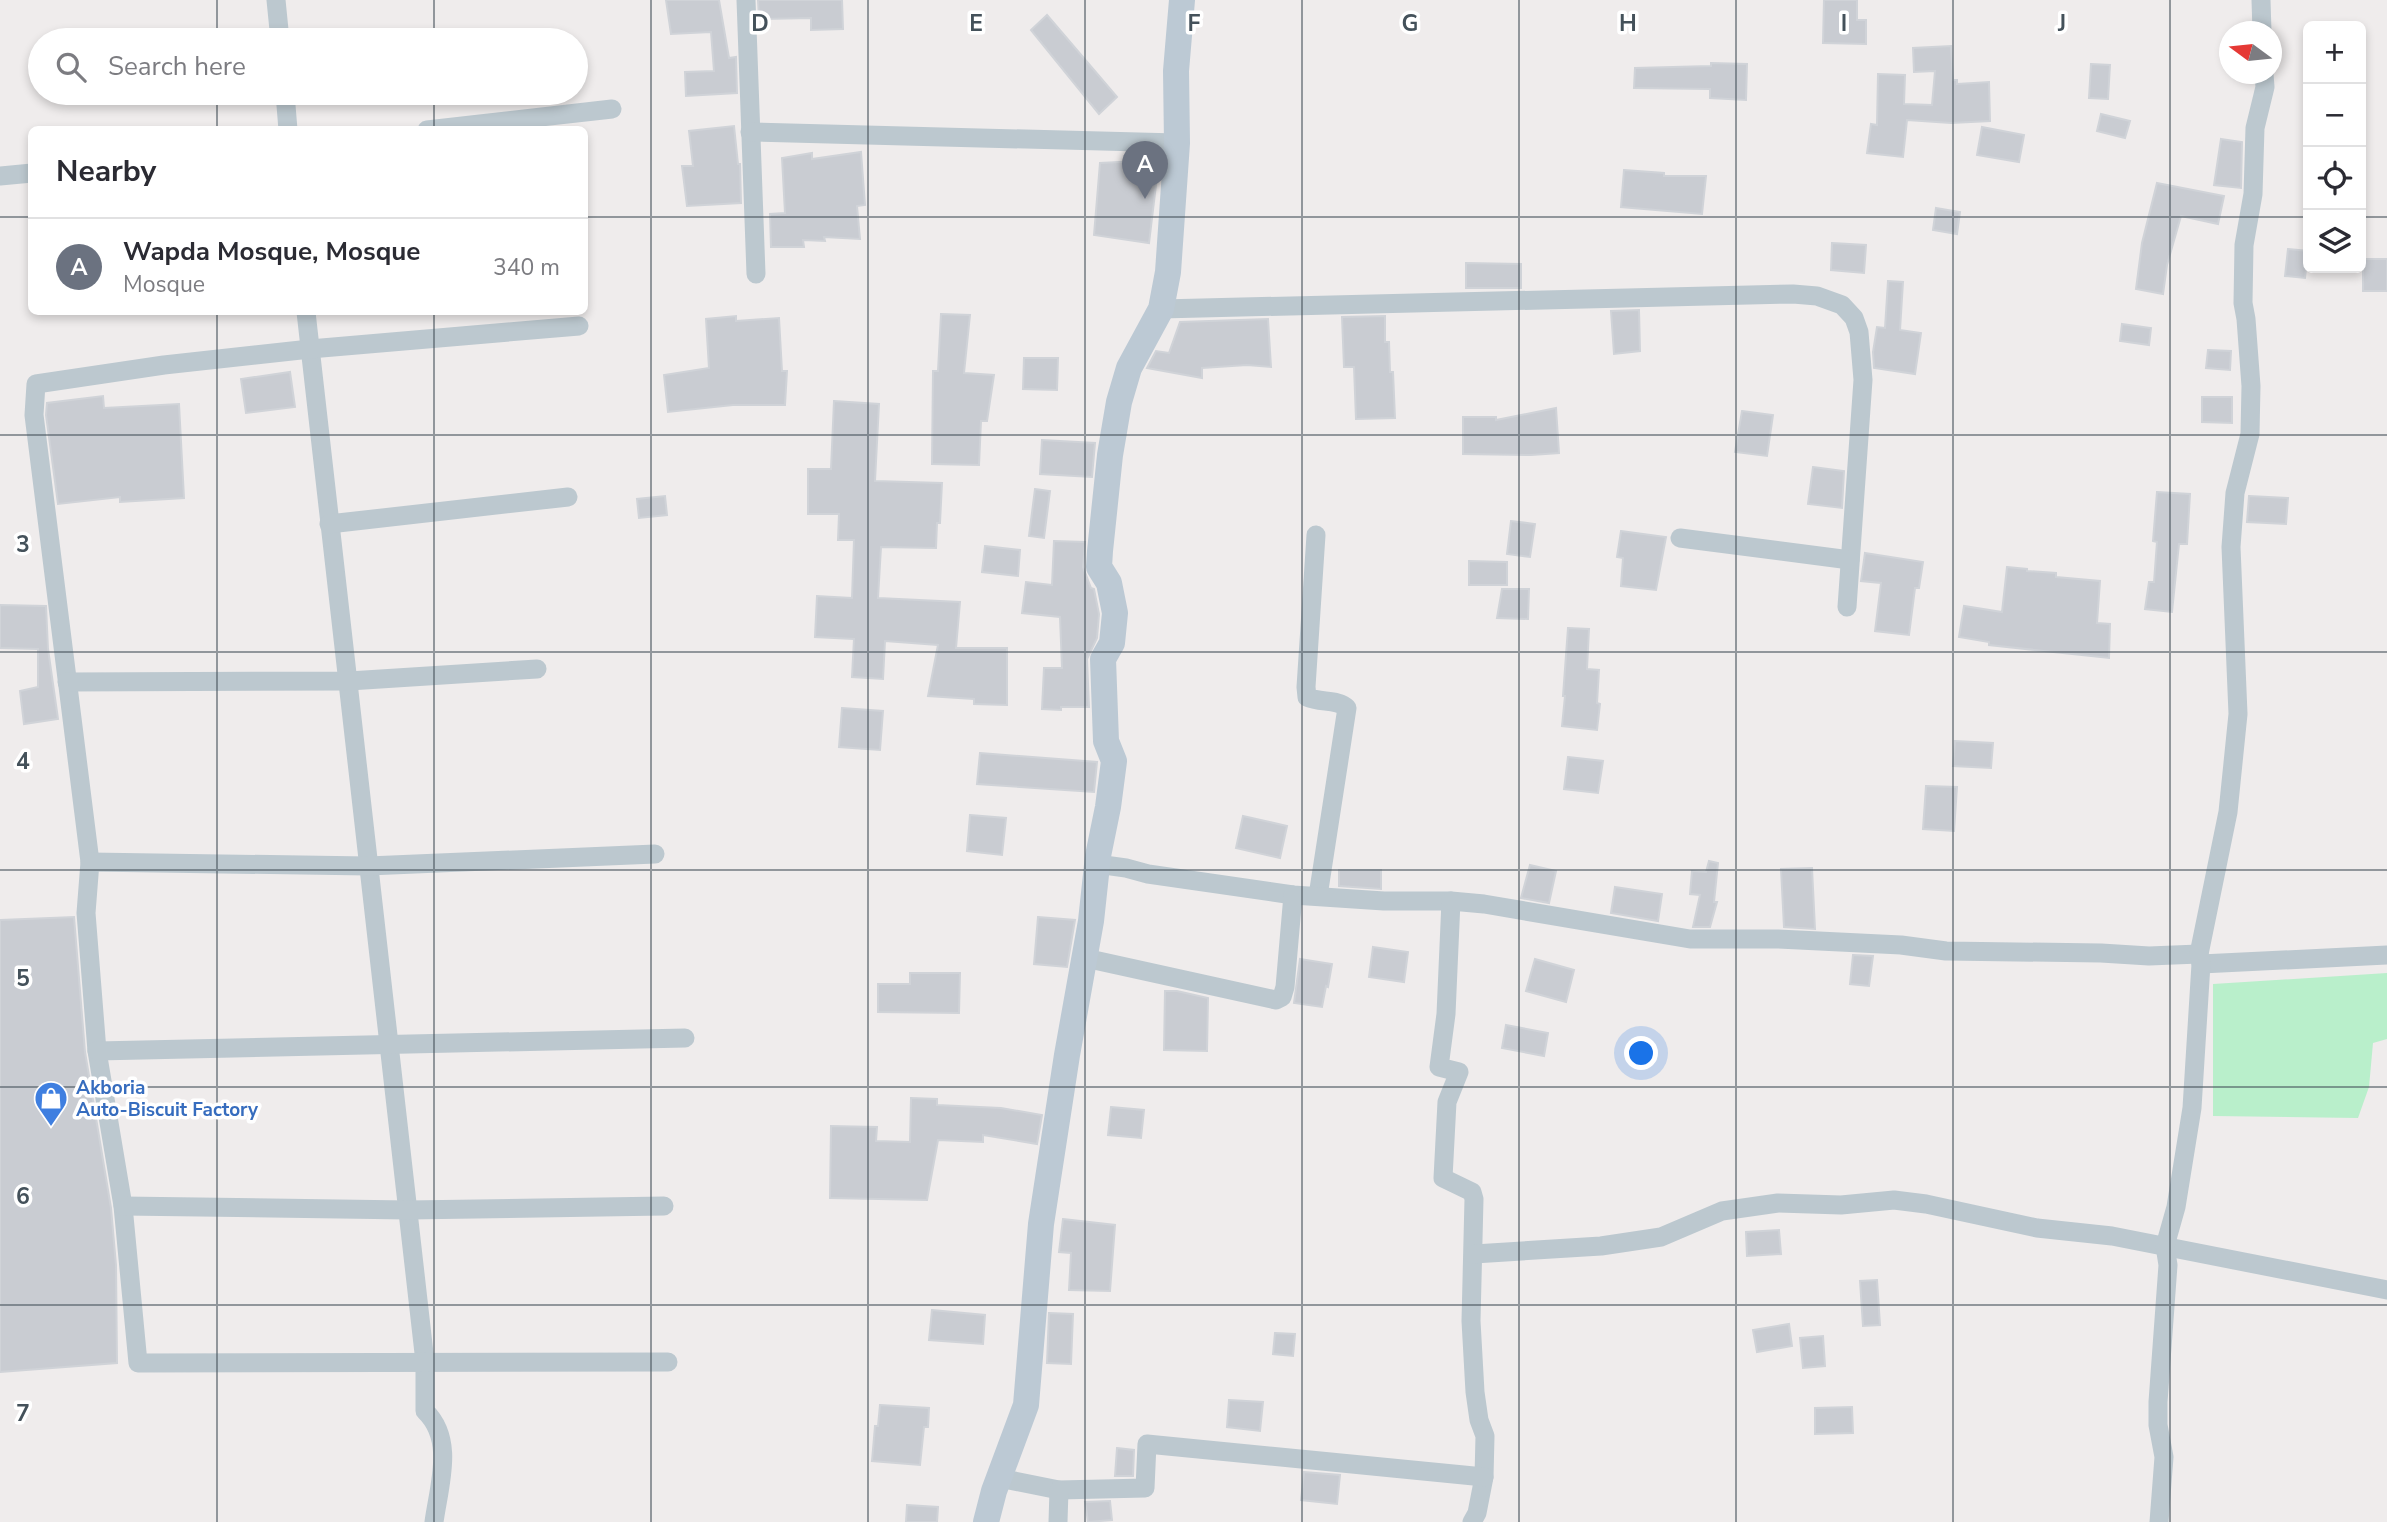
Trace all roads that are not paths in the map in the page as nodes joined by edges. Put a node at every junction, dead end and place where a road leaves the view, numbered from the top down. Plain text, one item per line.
1 (276, 0) edge
2 (746, 0) edge
3 (1182, 0) edge
4 (2261, 0) edge
5 (2262, 21) edge
6 (279, 28) edge
7 (2264, 84) edge
8 (286, 105) edge
9 (612, 109) dead end
10 (288, 126) edge
11 (462, 126) edge
12 (750, 132) junction
13 (1177, 143) junction
14 (28, 173) edge
15 (0, 176) edge
16 (756, 274) dead end
17 (1161, 309) junction
18 (306, 315) edge
19 (579, 326) dead end
20 (310, 349) junction
21 (568, 497) dead end
22 (329, 524) junction
23 (1316, 535) dead end
24 (1680, 538) dead end
25 (1850, 560) junction
26 (1847, 607) dead end
27 (537, 669) dead end
28 (349, 681) junction
29 (67, 682) junction
30 (655, 854) dead end
31 (90, 862) junction
32 (1097, 864) junction
33 (368, 866) junction
34 (1293, 895) junction
35 (1318, 896) junction
36 (1451, 901) junction
37 (2387, 955) edge
38 (1085, 958) junction
39 (2200, 959) junction
40 (685, 1038) dead end
41 (389, 1044) junction
42 (97, 1051) junction
43 (123, 1206) junction
44 (664, 1206) dead end
45 (408, 1210) junction
46 (2165, 1245) junction
47 (1474, 1254) junction
48 (2387, 1290) edge
49 (425, 1362) junction
50 (668, 1362) dead end
51 (1484, 1477) junction
52 (999, 1478) junction
53 (1059, 1490) junction
54 (434, 1522) edge
55 (986, 1522) edge
56 (1058, 1522) edge
57 (1472, 1522) edge
58 (2159, 1522) edge

1 - 6 street
2 - 12 street
3 - 13 street
4 - 5 street
7 - 39 street
8 - 10 street
9 - 11 street
12 - 13 street
12 - 16 street
13 - 17 street
14 - 15 street
17 - 25 street
17 - 32 street
18 - 20 street
19 - 20 street
20 - 22 street
20 - 29 street
21 - 22 street
22 - 28 street
23 - 35 street
24 - 25 street
25 - 26 street
27 - 28 street
28 - 29 street
28 - 33 street
29 - 31 street
30 - 33 street
31 - 33 street
31 - 42 street
32 - 34 street
32 - 38 street
33 - 41 street
34 - 35 street
34 - 38 street
35 - 36 street
36 - 39 street
36 - 47 street
37 - 39 street
38 - 52 street
39 - 46 street
40 - 41 street
41 - 42 street
41 - 45 street
42 - 43 street
43 - 45 street
43 - 49 street
44 - 45 street
45 - 49 street
46 - 47 street
46 - 48 street
46 - 58 street
47 - 51 street
49 - 50 street
49 - 54 street
51 - 53 street
51 - 57 street
52 - 53 street
52 - 55 street
53 - 56 street

